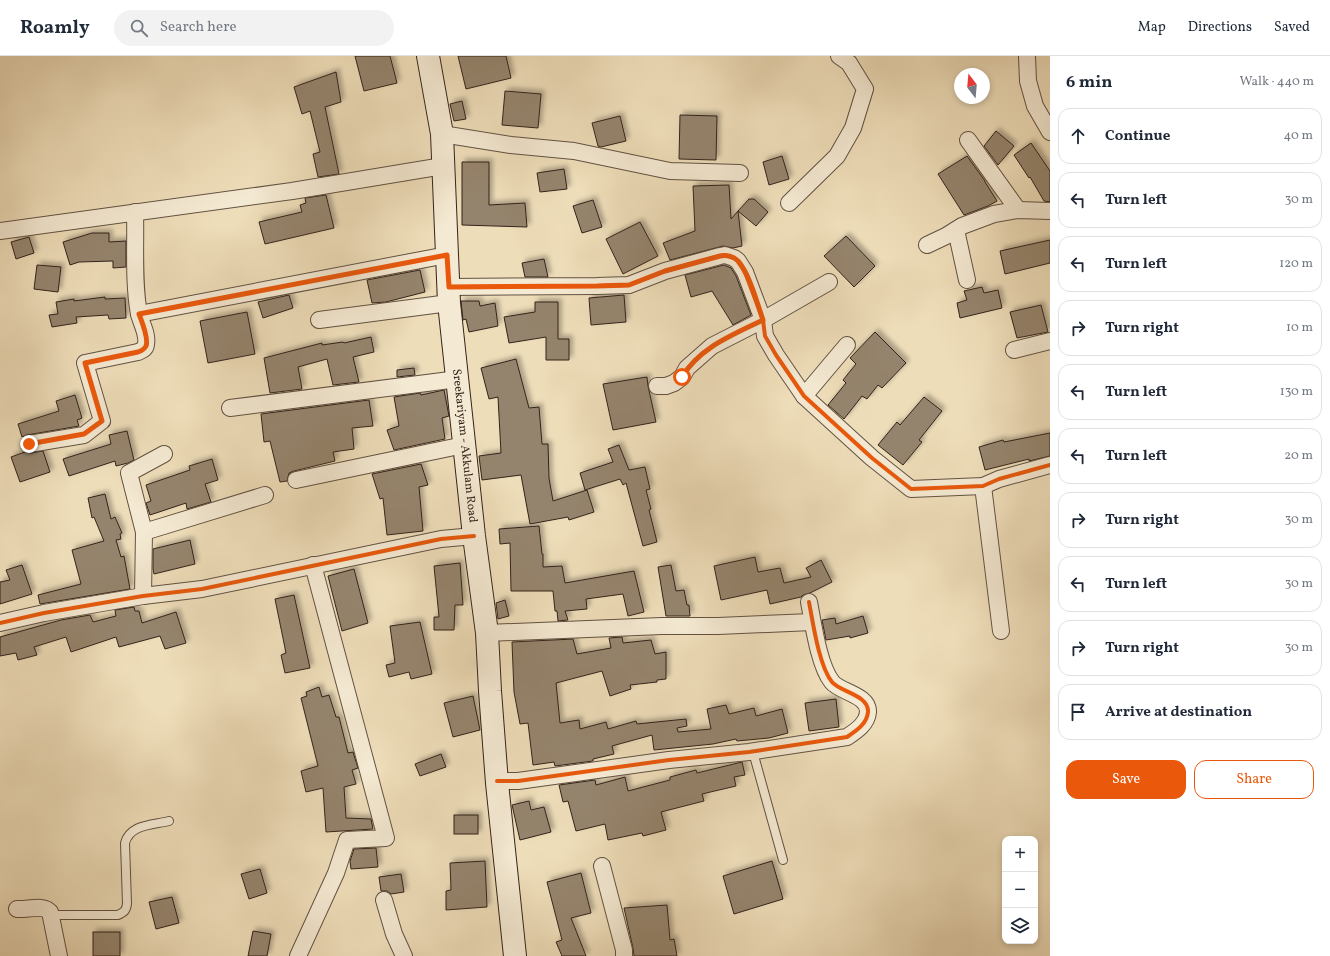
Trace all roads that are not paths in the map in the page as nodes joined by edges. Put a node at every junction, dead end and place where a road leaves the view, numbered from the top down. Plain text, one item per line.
1 (428, 56) edge
2 (840, 56) edge
3 (1027, 56) edge
4 (1050, 132) edge
5 (442, 134) junction
6 (968, 140) dead end
7 (443, 166) junction
8 (740, 173) dead end
9 (789, 203) dead end
10 (1018, 210) junction
11 (1050, 211) edge
12 (135, 212) junction
13 (956, 230) junction
14 (0, 231) edge
15 (927, 245) dead end
16 (447, 255) junction
17 (967, 280) dead end
18 (829, 282) dead end
19 (449, 295) junction
20 (139, 314) junction
21 (319, 320) dead end
22 (763, 320) junction
23 (1050, 341) edge
24 (847, 345) dead end
25 (1014, 350) dead end
26 (458, 380) junction
27 (657, 386) dead end
28 (804, 396) junction
29 (230, 408) dead end
30 (29, 444) dead end
31 (464, 444) junction
32 (164, 454) dead end
33 (1050, 466) edge
34 (296, 480) dead end
35 (983, 486) junction
36 (265, 495) dead end
37 (144, 532) junction
38 (474, 536) junction
39 (313, 565) junction
40 (143, 596) junction
41 (809, 602) dead end
42 (812, 622) junction
43 (0, 623) edge
44 (1001, 631) dead end
45 (487, 633) junction
46 (753, 752) junction
47 (497, 780) junction
48 (169, 821) dead end
49 (783, 860) dead end
50 (602, 866) dead end
51 (384, 900) dead end
52 (17, 909) dead end
53 (51, 915) junction
54 (59, 956) edge
55 (298, 956) edge
56 (404, 956) edge
57 (514, 956) edge
58 (624, 956) edge

1 - 5 main road, Sreekariyam - Akkulam Road
2 - 9 street
3 - 4 street
5 - 7 main road, Sreekariyam - Akkulam Road
5 - 8 street
6 - 10 street
7 - 12 street
7 - 16 main road, Sreekariyam - Akkulam Road
10 - 11 street
10 - 13 street
12 - 14 street
12 - 20 street
13 - 15 street
13 - 17 street
16 - 19 main road, Sreekariyam - Akkulam Road
16 - 20 street
18 - 22 street
19 - 21 street
19 - 22 street
19 - 26 main road, Sreekariyam - Akkulam Road
20 - 30 street
22 - 27 street
22 - 28 street
23 - 25 street
24 - 28 street
26 - 29 street
26 - 31 main road, Sreekariyam - Akkulam Road
28 - 35 street
31 - 34 street
31 - 38 main road, Sreekariyam - Akkulam Road
32 - 37 street
33 - 35 street
35 - 44 street
36 - 37 street
37 - 40 street
38 - 39 street
38 - 45 main road, Sreekariyam - Akkulam Road
39 - 40 street
39 - 55 street
40 - 43 street
41 - 42 street
42 - 45 street
42 - 46 street
45 - 47 main road, Sreekariyam - Akkulam Road
46 - 47 street
46 - 49 lane
47 - 57 main road, Sreekariyam - Akkulam Road
48 - 53 lane
50 - 58 street
51 - 56 street
52 - 53 street
53 - 54 street

